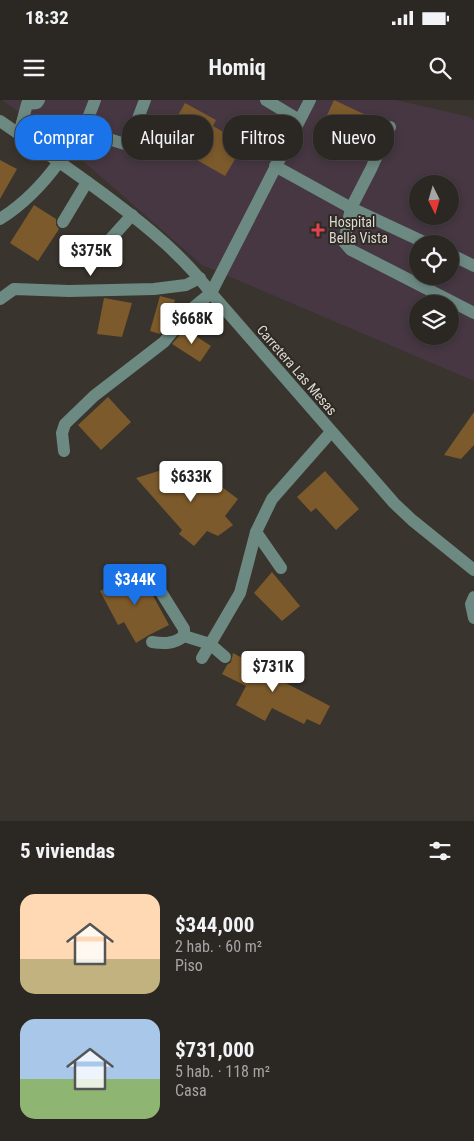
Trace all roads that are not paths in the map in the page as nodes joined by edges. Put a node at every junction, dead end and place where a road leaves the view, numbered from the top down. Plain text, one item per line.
1 (94, 100) edge
2 (145, 100) edge
3 (266, 100) edge
4 (310, 100) edge
5 (29, 101) edge
6 (25, 115) edge
7 (291, 115) edge
8 (302, 115) edge
9 (0, 121) edge
10 (15, 131) edge
11 (56, 160) edge
12 (278, 160) edge
13 (375, 160) edge
14 (59, 162) junction
15 (275, 166) junction
16 (87, 182) junction
17 (351, 208) junction
18 (132, 215) junction
19 (0, 219) edge
20 (63, 222) dead end
21 (409, 235) edge
22 (66, 249) dead end
23 (459, 258) edge
24 (474, 266) edge
25 (200, 278) junction
26 (0, 289) edge
27 (14, 289) junction
28 (211, 293) junction
29 (0, 300) edge
30 (474, 313) edge
31 (331, 432) junction
32 (64, 451) dead end
33 (256, 532) junction
34 (281, 568) dead end
35 (474, 570) edge
36 (156, 584) dead end
37 (474, 597) edge
38 (474, 618) edge
39 (184, 636) junction
40 (152, 642) dead end
41 (210, 644) junction
42 (225, 657) dead end
43 (202, 658) dead end

1 - 2 street
3 - 7 street
4 - 8 street
5 - 6 street
9 - 10 street, Carretera Las Mesas
11 - 14 street, Carretera Las Mesas
12 - 15 street
13 - 17 street
14 - 16 street, Carretera Las Mesas
14 - 19 street
15 - 17 street
15 - 28 street
16 - 18 street, Carretera Las Mesas
16 - 20 street
17 - 21 street
17 - 30 street
18 - 22 street
18 - 25 street, Carretera Las Mesas
23 - 24 street
25 - 27 street
25 - 28 street, Carretera Las Mesas
26 - 27 street
27 - 29 street
28 - 31 street, Carretera Las Mesas
28 - 32 street
31 - 33 street
31 - 35 street, Carretera Las Mesas
33 - 34 street
33 - 41 street
36 - 39 street
37 - 38 street
39 - 40 street
39 - 41 street
41 - 42 street
41 - 43 street

